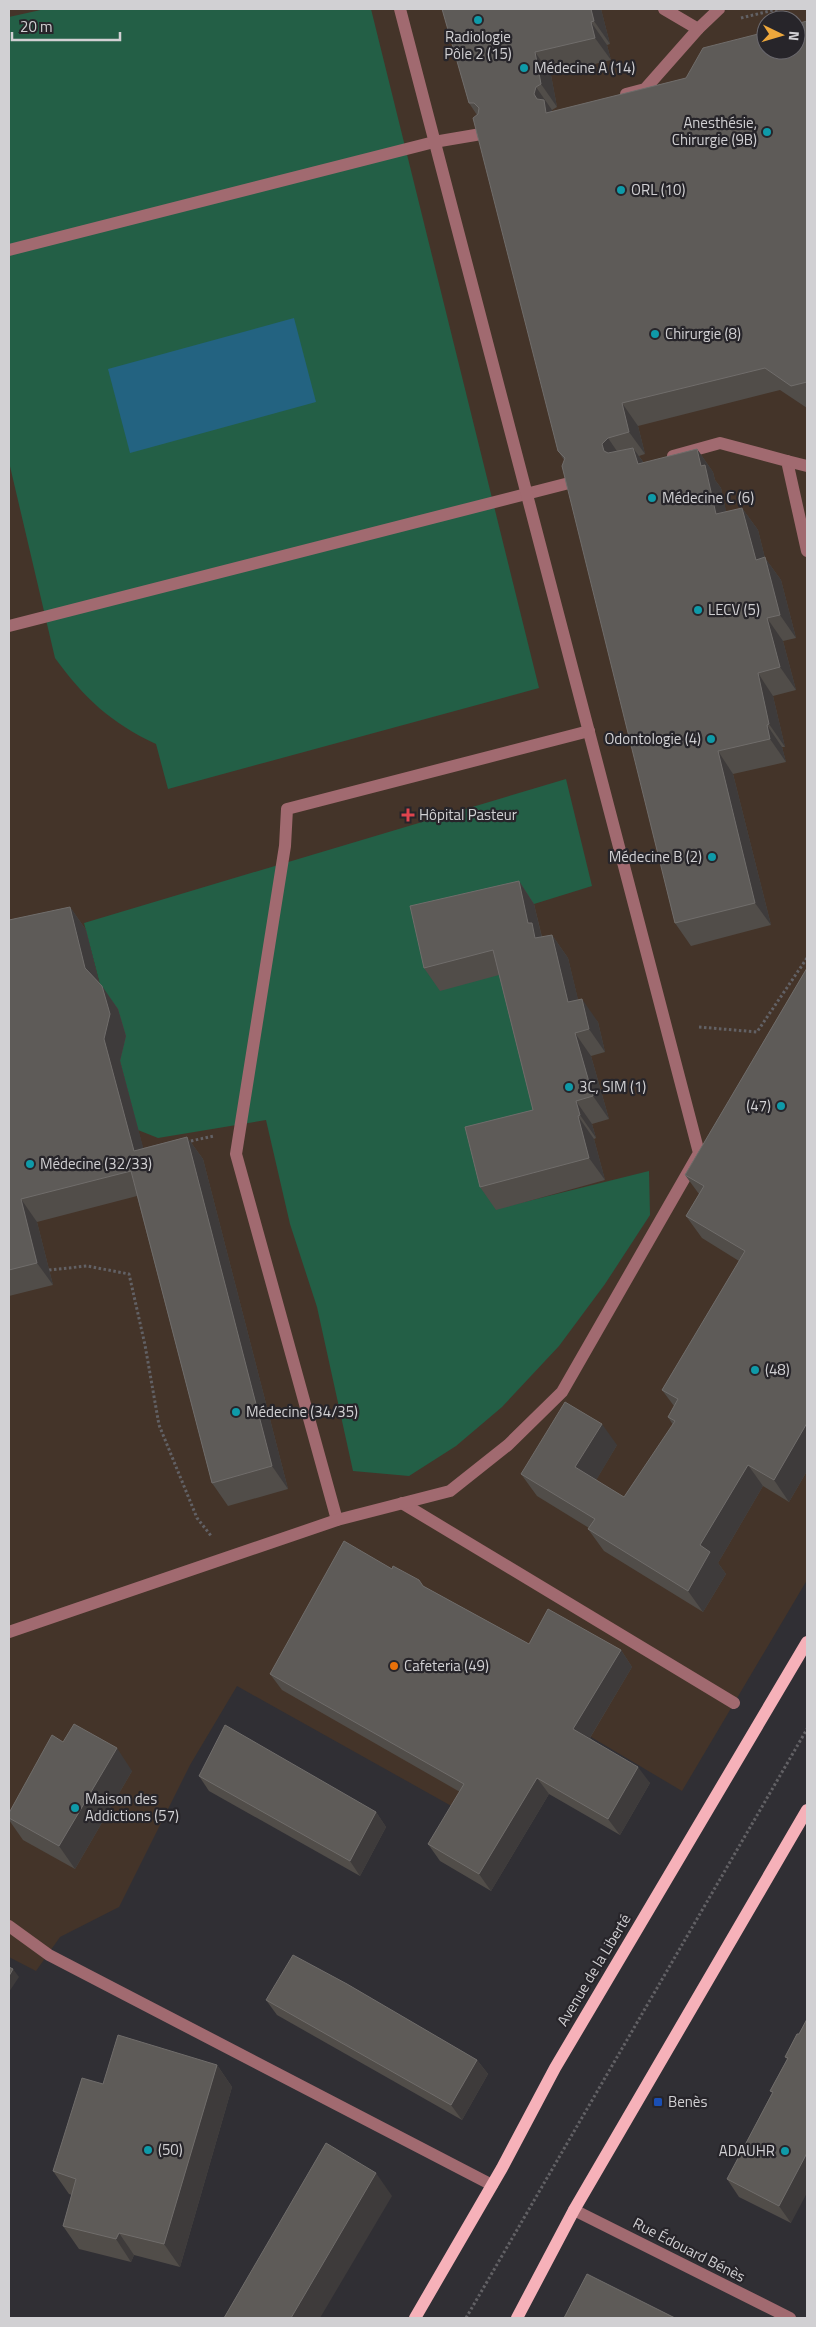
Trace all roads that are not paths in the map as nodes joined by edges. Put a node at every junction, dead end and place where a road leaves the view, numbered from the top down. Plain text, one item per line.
1 (400, 9) edge
2 (664, 9) edge
3 (719, 9) edge
4 (698, 29) junction
5 (610, 99) edge
6 (487, 133) edge
7 (434, 142) junction
8 (9, 250) edge
9 (663, 458) edge
10 (786, 461) junction
11 (807, 466) edge
12 (572, 482) edge
13 (527, 494) junction
14 (807, 551) edge
15 (9, 626) edge
16 (589, 731) junction
17 (402, 1503) junction
18 (337, 1520) junction
19 (9, 1632) edge
20 (807, 1642) edge
21 (734, 1704) dead end
22 (807, 1810) edge
23 (9, 1926) edge
24 (492, 2185) junction
25 (574, 2210) junction
26 (415, 2318) edge
27 (517, 2318) edge
28 (790, 2318) edge

1 - 7 street
2 - 4 street
3 - 4 street
4 - 5 street
6 - 7 street
7 - 8 street
7 - 13 street
9 - 10 street
10 - 11 street
10 - 14 street
12 - 13 street
13 - 15 street
13 - 16 street
16 - 17 street
16 - 18 street
17 - 18 street
17 - 21 street
18 - 19 street
20 - 24 main road, Avenue de la Liberté
22 - 25 main road
23 - 24 street
24 - 26 main road, Avenue de la Liberté
25 - 27 main road
25 - 28 street, Rue Édouard Bénès

